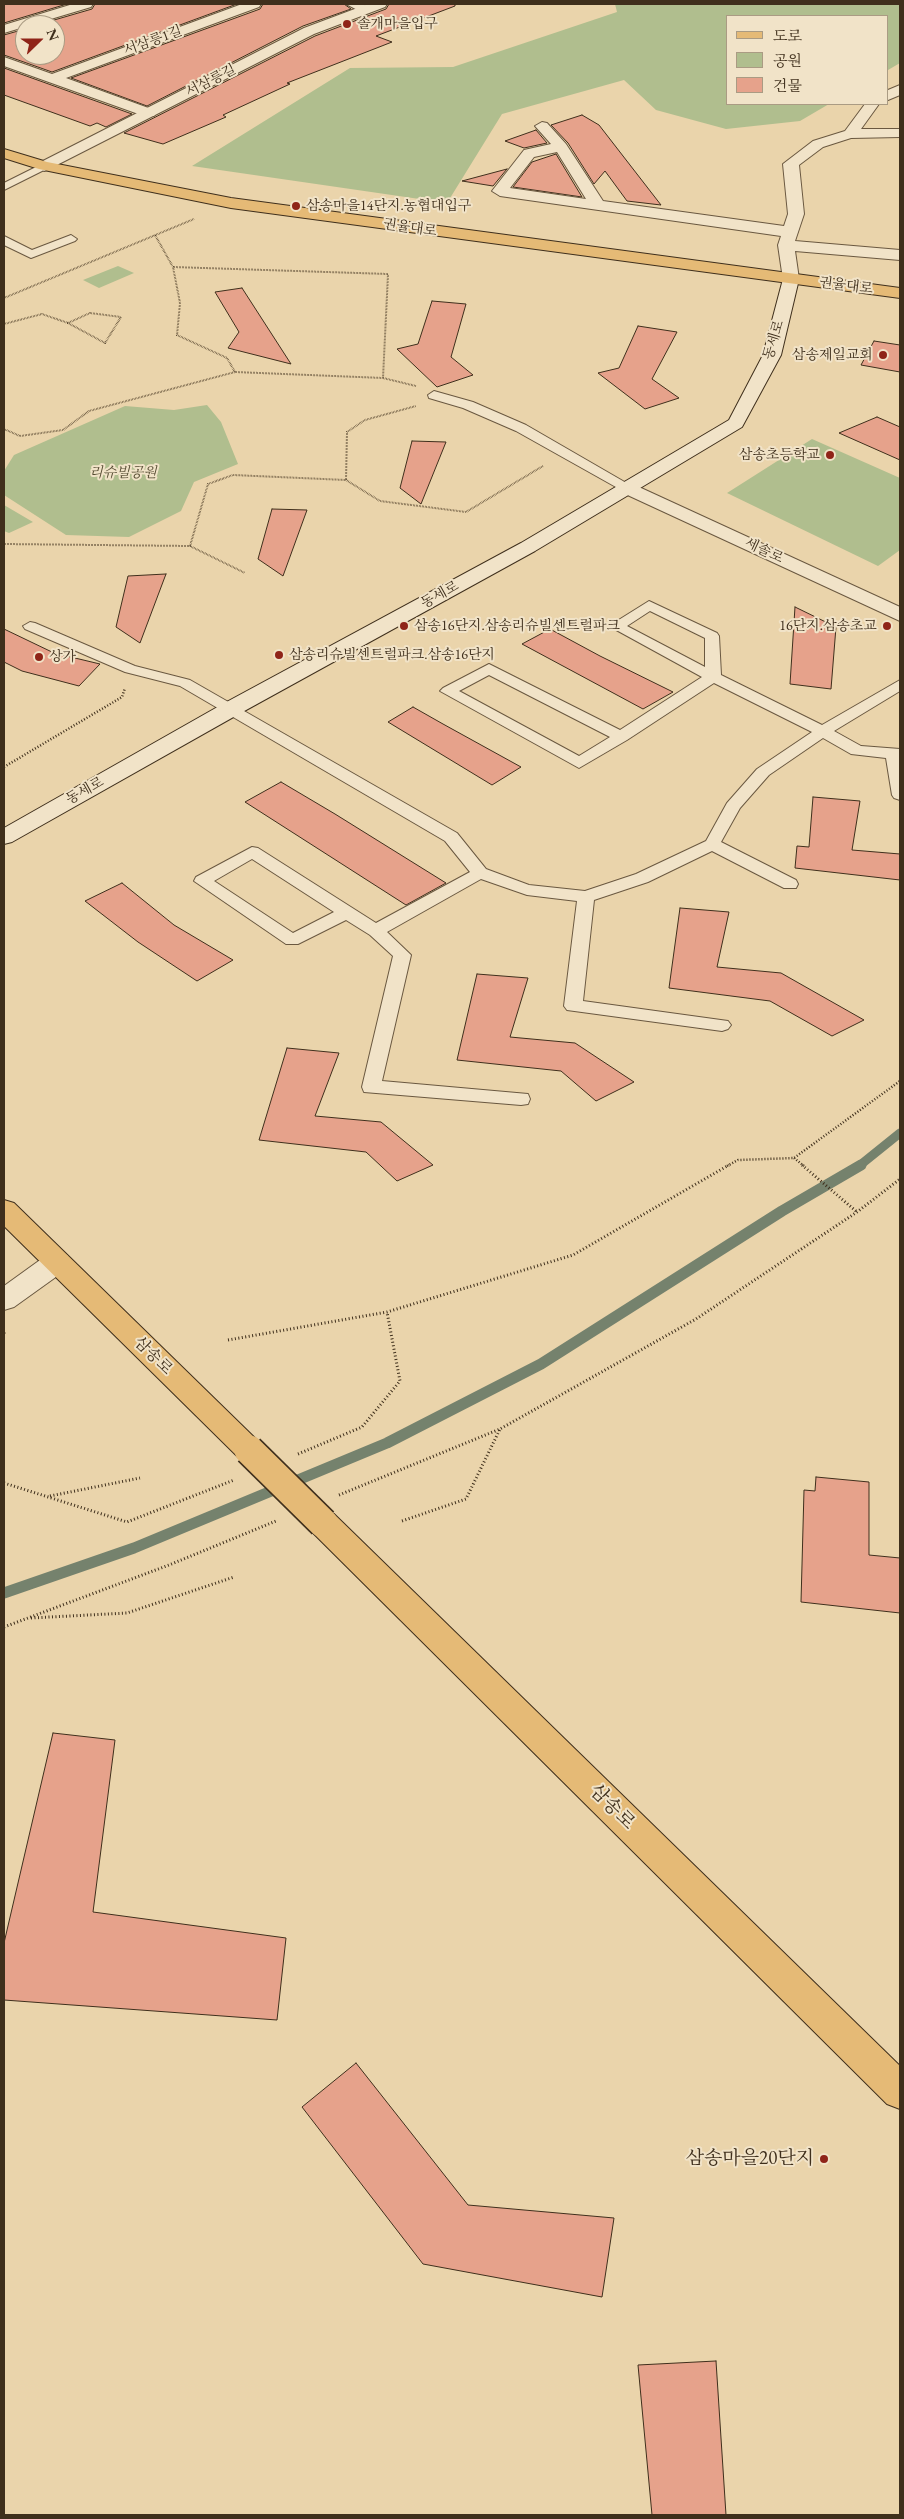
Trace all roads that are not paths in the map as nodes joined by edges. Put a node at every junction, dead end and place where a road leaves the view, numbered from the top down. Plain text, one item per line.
1 (86, 4) edge
2 (254, 4) edge
3 (380, 4) edge
4 (359, 7) edge
5 (4, 29) edge
6 (4, 61) edge
7 (51, 79) junction
8 (900, 89) edge
9 (889, 95) edge
10 (871, 105) edge
11 (149, 113) junction
12 (542, 126) dead end
13 (900, 133) edge
14 (850, 134) junction
15 (561, 147) junction
16 (4, 153) edge
17 (44, 166) junction
18 (4, 187) edge
19 (598, 205) junction
20 (24, 234) dead end
21 (788, 238) junction
22 (71, 239) dead end
23 (4, 241) edge
24 (900, 255) edge
25 (791, 279) junction
26 (900, 292) edge
27 (434, 396) road end
28 (628, 488) junction
29 (900, 614) edge
30 (30, 626) dead end
31 (713, 677) junction
32 (900, 685) edge
33 (229, 710) junction
34 (823, 731) junction
35 (621, 737) junction
36 (897, 754) edge
37 (900, 796) edge
38 (4, 837) edge
39 (712, 844) junction
40 (480, 873) junction
41 (790, 884) dead end
42 (586, 897) junction
43 (345, 913) junction
44 (376, 931) junction
45 (722, 1025) dead end
46 (521, 1099) dead end
47 (4, 1210) edge
48 (57, 1262) junction
49 (4, 1300) edge
50 (900, 2091) edge

1 - 5 street
2 - 7 street, 서삼릉1길
3 - 4 street, 서삼릉길
4 - 11 street, 서삼릉길
6 - 7 street
7 - 11 street
8 - 9 street
10 - 14 street
11 - 17 street, 서삼릉길
12 - 15 street
13 - 14 street
14 - 21 street
15 - 19 street
15 - 19 street
16 - 17 main road, 권율대로
17 - 18 lane
17 - 25 main road, 권율대로
19 - 21 street
20 - 23 lane
21 - 24 street
21 - 25 street
22 - 23 lane
25 - 26 main road, 권율대로
25 - 28 street, 동세로
27 - 28 lane
28 - 29 street, 세솔로
28 - 33 street, 동세로
30 - 33 lane
31 - 31 lane
31 - 34 lane
31 - 35 lane
32 - 34 lane
33 - 38 street, 동세로
33 - 40 lane
34 - 36 lane
34 - 39 lane
35 - 35 lane
36 - 37 lane
39 - 41 lane
39 - 42 lane
40 - 42 lane
40 - 44 lane
42 - 45 lane
43 - 43 lane
43 - 44 lane
44 - 46 lane
47 - 48 main road, 삼송로
48 - 49 street
48 - 50 main road, 삼송로, bridge

